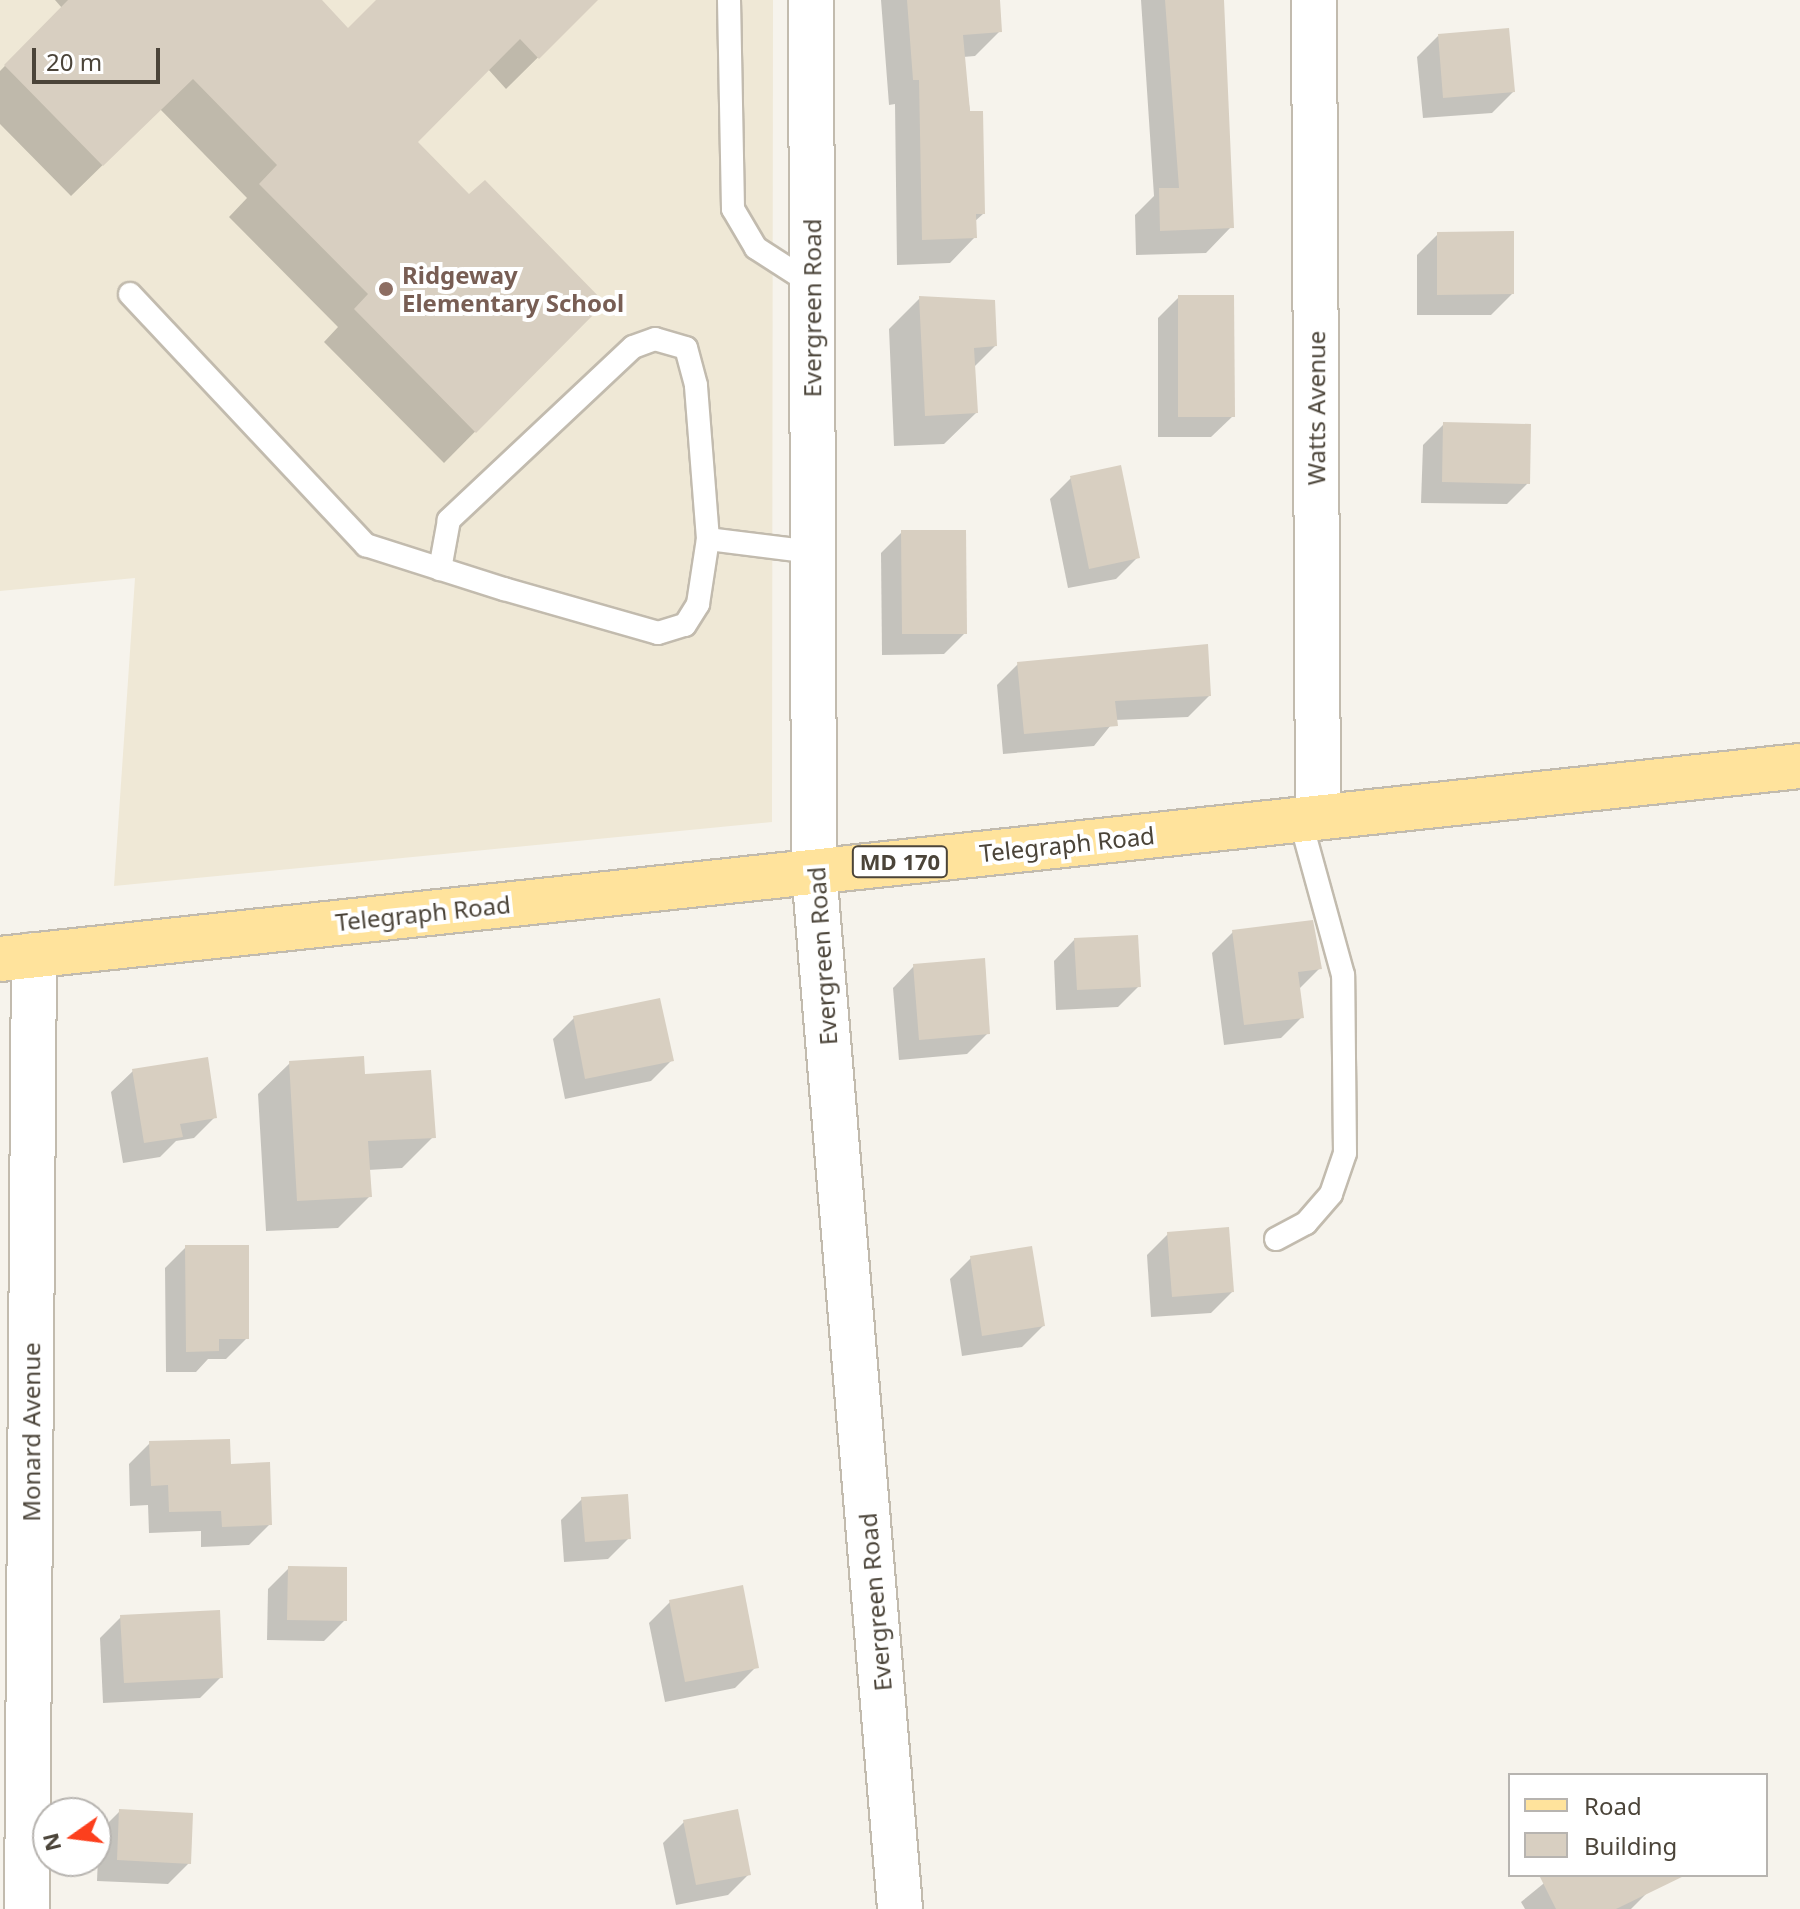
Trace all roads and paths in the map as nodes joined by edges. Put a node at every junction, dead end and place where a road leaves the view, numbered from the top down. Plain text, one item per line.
1 (729, 0) edge
2 (811, 0) edge
3 (1314, 0) edge
4 (812, 284) junction
5 (130, 294) dead end
6 (708, 539) junction
7 (813, 552) junction
8 (440, 569) junction
9 (1800, 766) edge
10 (1309, 818) junction
11 (814, 871) junction
12 (17, 957) edge
13 (1276, 1239) dead end
14 (27, 1909) edge
15 (900, 1909) edge

1 - 4 lane
2 - 4 street, Evergreen Road
3 - 10 street, Watts Avenue
4 - 7 street, Evergreen Road
5 - 8 lane
6 - 7 lane
6 - 8 lane
6 - 8 lane
7 - 11 street, Evergreen Road
9 - 10 main road, Telegraph Road / MD 170
10 - 11 main road, Telegraph Road / MD 170
10 - 13 lane
11 - 12 main road, Telegraph Road / MD 170
11 - 15 street, Evergreen Road
12 - 14 street, Monard Avenue

